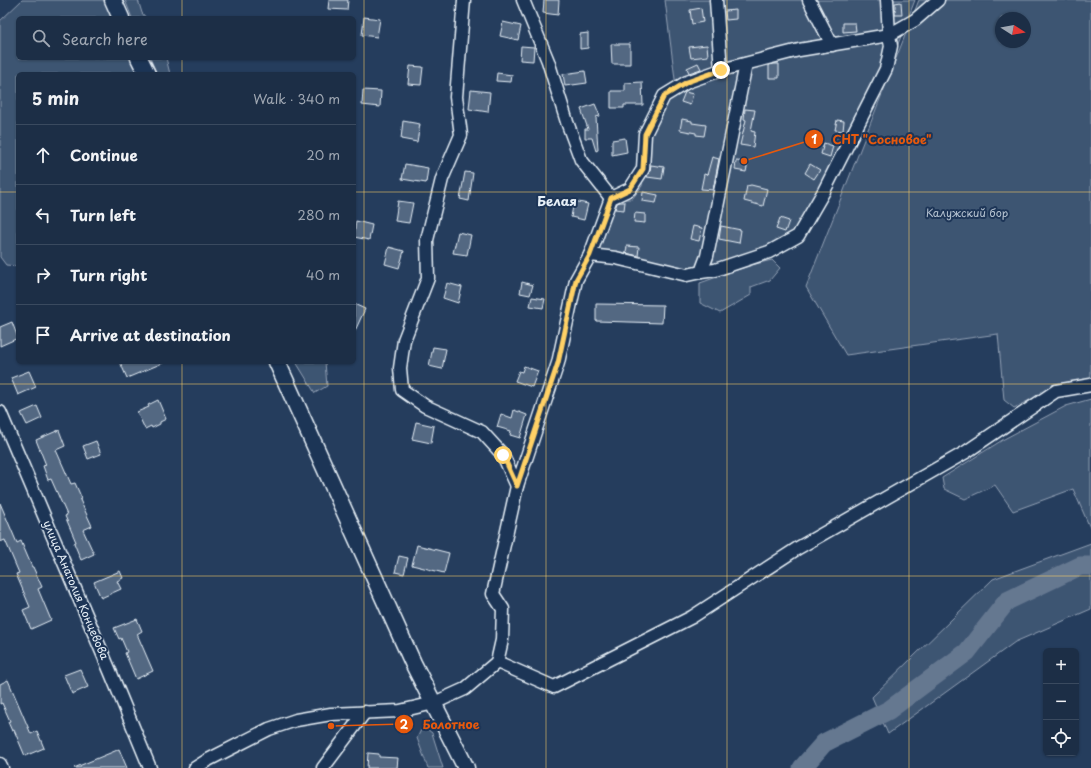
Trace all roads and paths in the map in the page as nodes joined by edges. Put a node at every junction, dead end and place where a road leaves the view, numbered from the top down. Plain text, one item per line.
1 (113, 0) edge
2 (464, 0) edge
3 (523, 0) edge
4 (716, 0) edge
5 (809, 0) edge
6 (887, 0) edge
7 (938, 0) edge
8 (120, 16) edge
9 (889, 35) junction
10 (832, 45) junction
11 (141, 60) edge
12 (746, 64) junction
13 (721, 70) junction
14 (146, 72) edge
15 (611, 198) junction
16 (590, 255) junction
17 (701, 272) junction
18 (278, 364) edge
19 (1091, 385) edge
20 (0, 412) edge
21 (517, 486) junction
22 (497, 662) junction
23 (434, 703) junction
24 (364, 712) junction
25 (0, 764) edge
26 (206, 764) edge
27 (2, 768) edge
28 (150, 768) edge
29 (195, 768) edge
30 (323, 768) edge
31 (466, 768) edge

1 - 8 main road
2 - 21 street
3 - 15 street
4 - 13 street
5 - 10 street
6 - 9 street
7 - 9 street
9 - 10 street
9 - 17 street
10 - 12 street
11 - 14 main road
12 - 13 street
12 - 17 street
13 - 15 street
15 - 16 street
16 - 17 street
16 - 21 street
18 - 23 main road
19 - 22 street
20 - 28 street, улица Анатолия Концевова
21 - 22 street
22 - 23 street
23 - 24 street
23 - 31 main road
24 - 26 street
24 - 30 street
25 - 27 street
26 - 29 street

